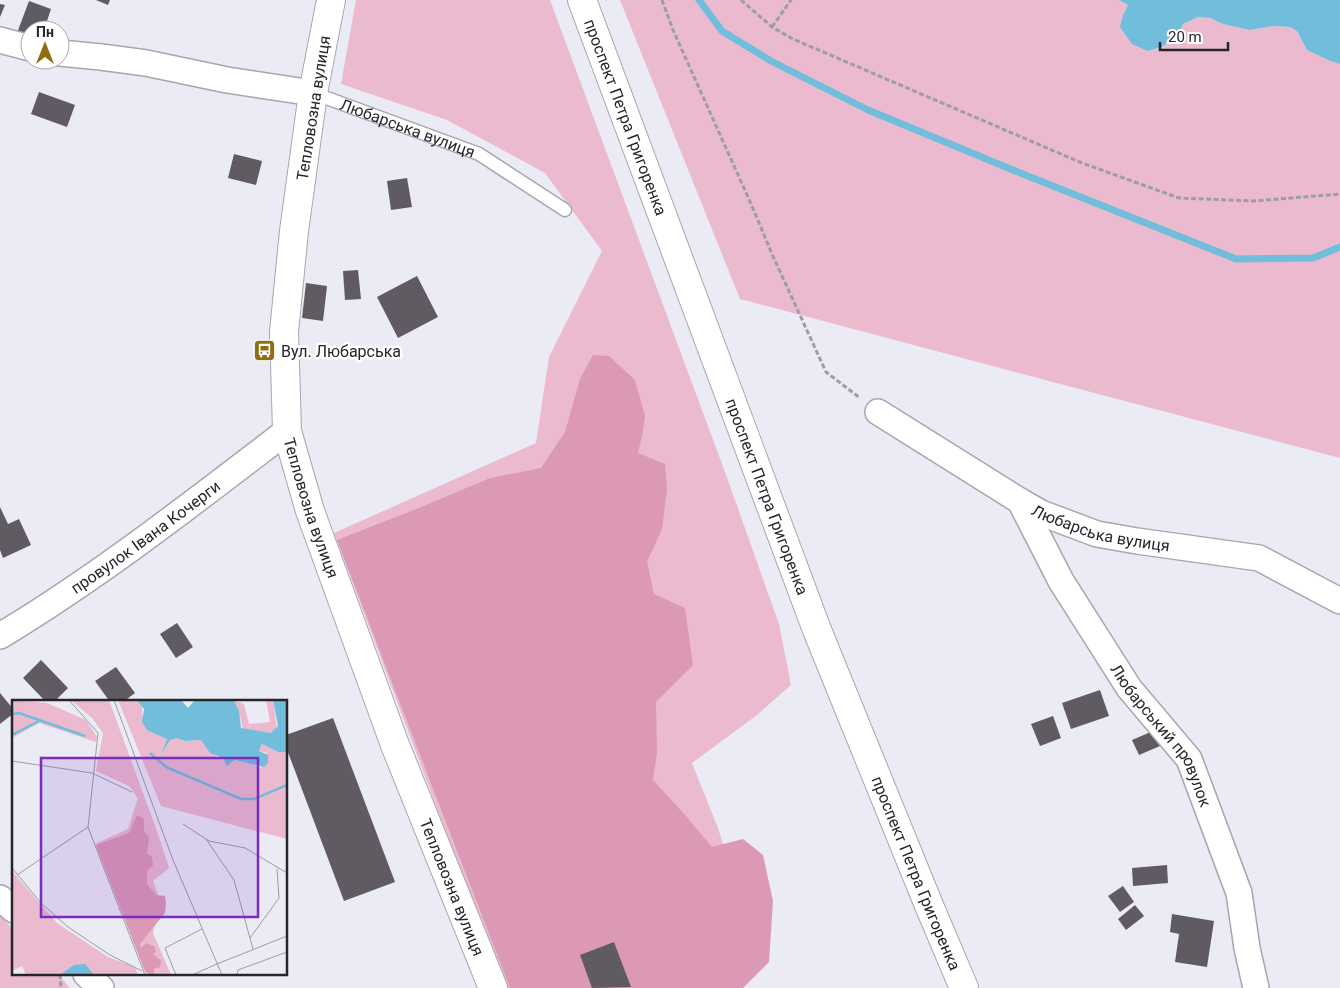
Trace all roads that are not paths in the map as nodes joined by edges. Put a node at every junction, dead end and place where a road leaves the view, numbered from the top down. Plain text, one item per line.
1 (331, 0) edge
2 (582, 0) edge
3 (0, 40) edge
4 (20, 45) edge
5 (70, 54) edge
6 (312, 93) junction
7 (565, 210) dead end
8 (878, 412) road end
9 (287, 431) junction
10 (1020, 501) junction
11 (1340, 601) edge
12 (0, 636) edge
13 (0, 898) edge
14 (12, 908) edge
15 (88, 976) edge
16 (101, 988) edge
17 (493, 988) edge
18 (964, 988) edge
19 (1256, 988) edge

1 - 6 main road, Тепловозна вулиця
2 - 18 main road, проспект Петра Григоренка
3 - 4 street
5 - 6 street, Любарська вулиця
6 - 7 lane, Любарська вулиця
6 - 9 main road, Тепловозна вулиця
8 - 10 street, Любарська вулиця
9 - 12 street, провулок Івана Кочерги
9 - 17 main road, Тепловозна вулиця
10 - 11 street, Любарська вулиця
10 - 19 street, Любарський провулок
13 - 14 street
15 - 16 street

